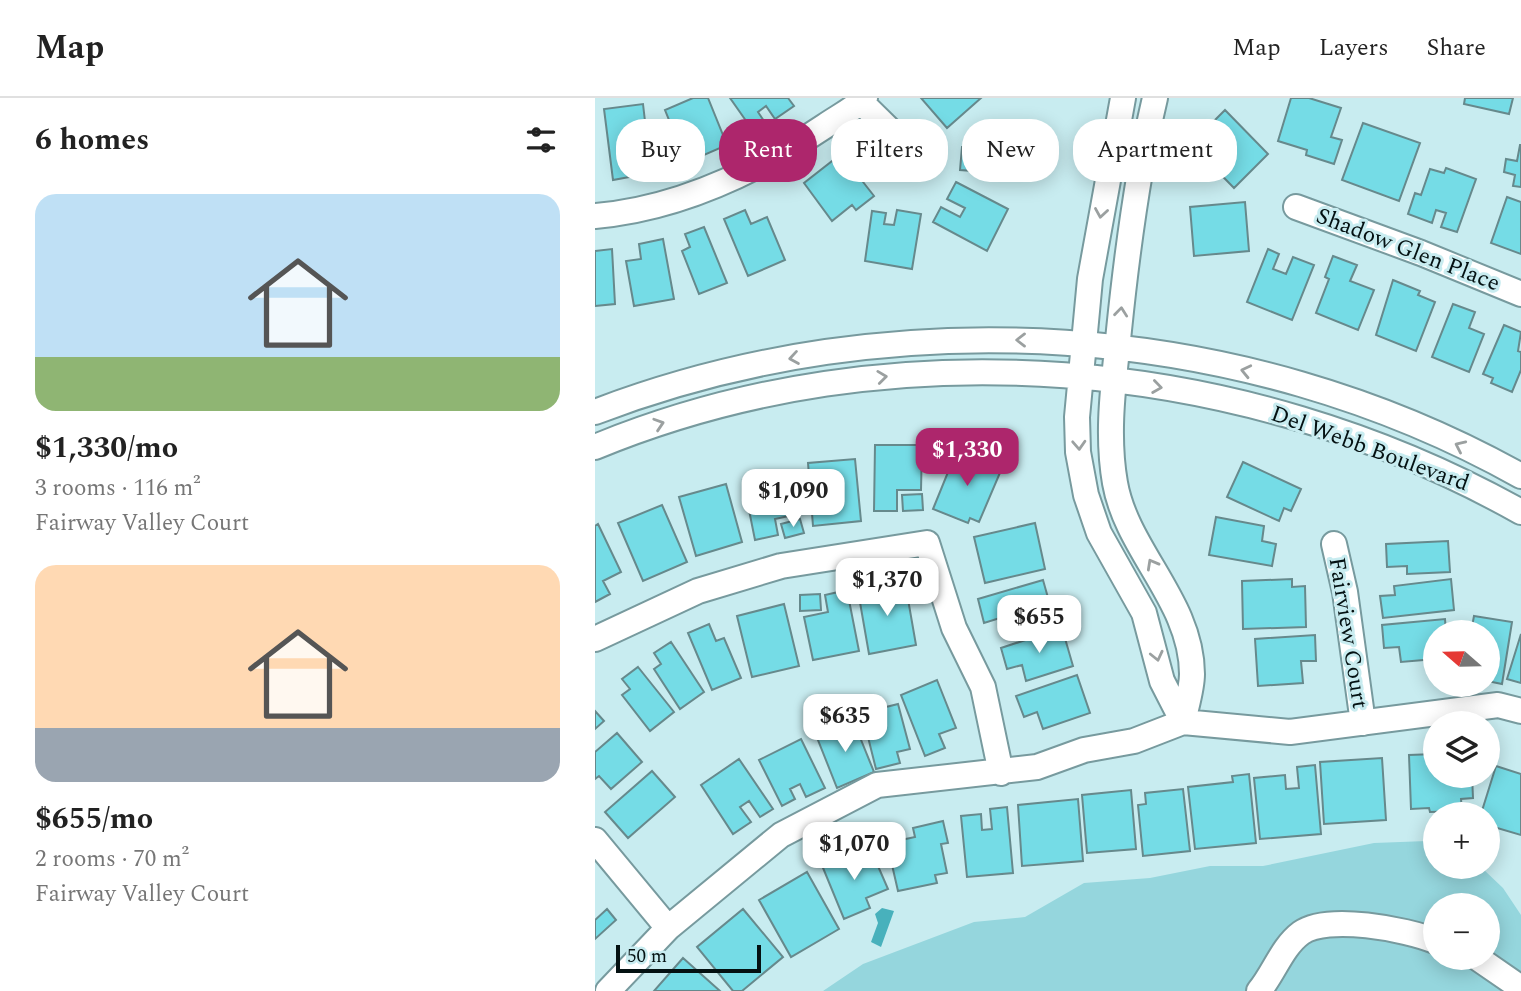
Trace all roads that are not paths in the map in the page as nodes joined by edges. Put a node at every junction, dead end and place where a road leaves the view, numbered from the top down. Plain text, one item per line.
1 (1123, 98) edge
2 (1154, 98) edge
3 (863, 100) edge
4 (881, 119) edge
5 (1296, 207) dead end
6 (595, 216) edge
7 (1521, 294) edge
8 (1084, 342) junction
9 (1117, 346) junction
10 (1081, 377) junction
11 (1113, 380) junction
12 (595, 412) edge
13 (595, 447) edge
14 (1521, 477) edge
15 (1521, 512) edge
16 (1334, 544) dead end
17 (595, 639) edge
18 (1521, 710) edge
19 (1184, 722) junction
20 (1363, 723) junction
21 (1001, 773) junction
22 (595, 840) edge
23 (668, 928) junction
24 (1423, 936) edge
25 (1495, 970) edge
26 (1521, 988) edge
27 (608, 991) edge
28 (1259, 991) edge

1 -> 8 street
9 -> 2 street
3 - 4 street
3 - 6 street
5 - 7 street, Shadow Glen Place
8 - 9 street, Del Webb Boulevard
8 - 10 street
8 -> 12 street, Del Webb Boulevard
9 - 11 street
14 -> 9 street, Del Webb Boulevard
10 - 11 street, Del Webb Boulevard
13 -> 10 street, Del Webb Boulevard
10 -> 19 street
11 -> 15 street, Del Webb Boulevard
19 -> 11 street
16 - 20 street, Fairview Court
17 - 21 street
18 - 20 street
19 - 20 street
19 - 21 street
21 - 23 street
22 - 23 street
23 - 27 street
24 - 28 street
25 - 26 street

